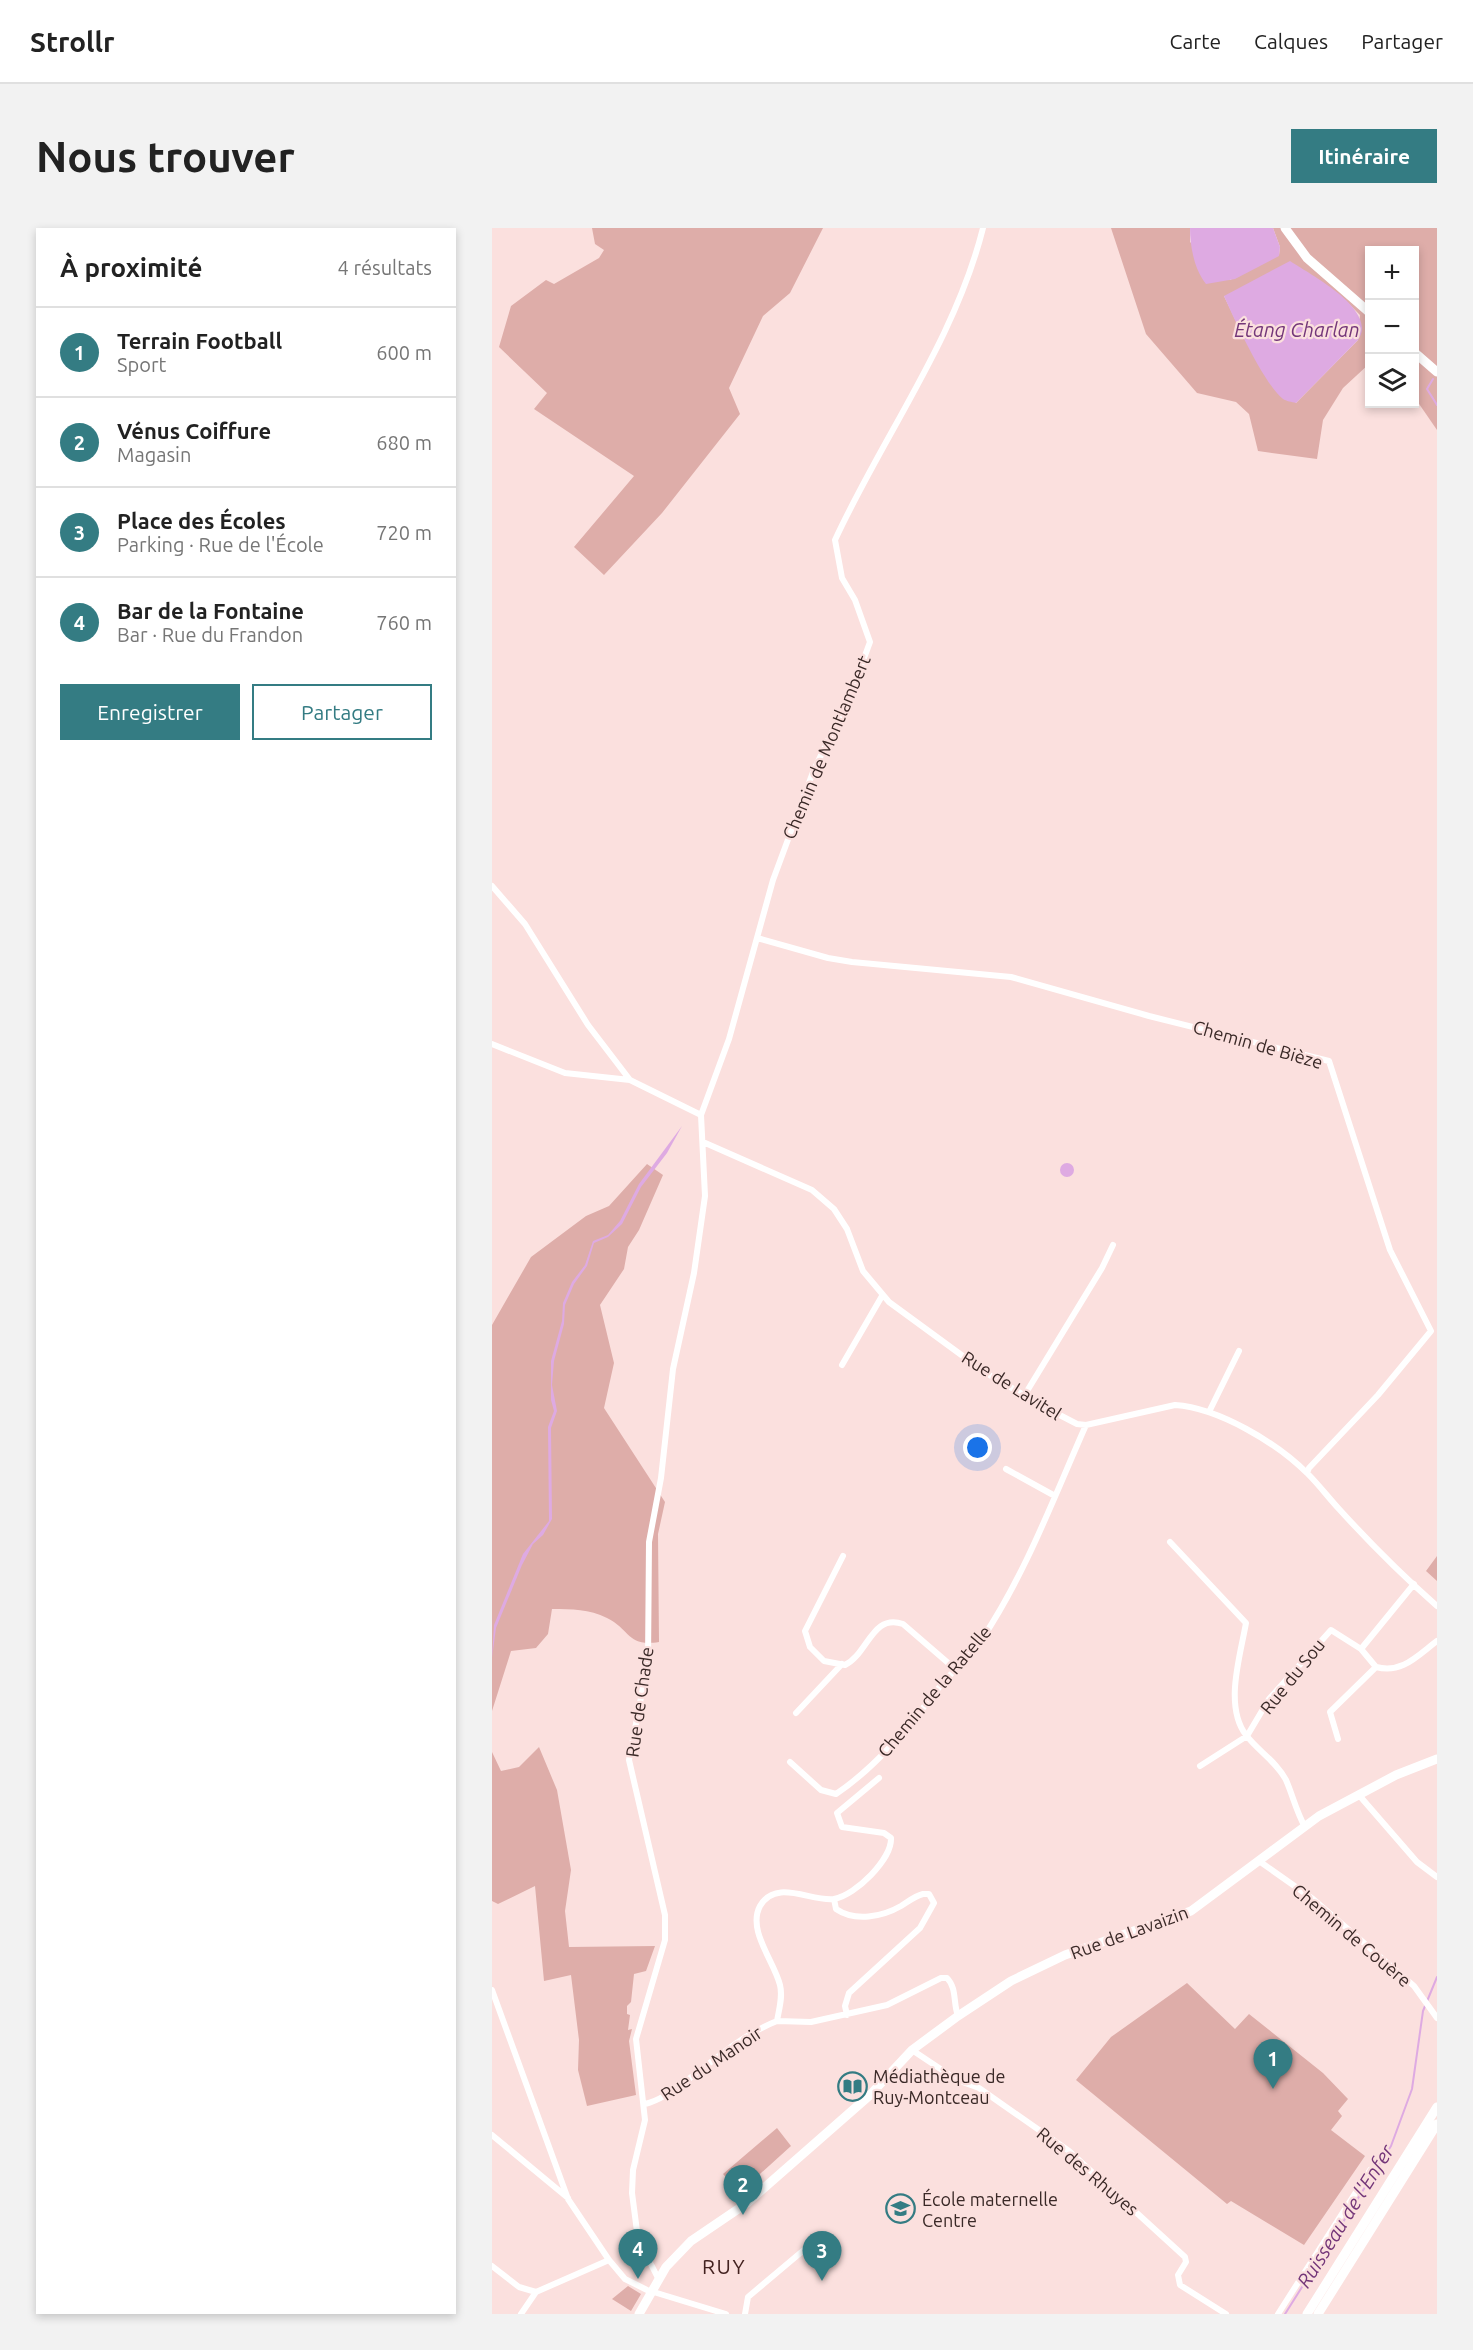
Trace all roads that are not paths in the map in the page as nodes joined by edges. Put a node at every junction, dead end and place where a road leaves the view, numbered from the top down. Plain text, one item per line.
1 (983, 228) edge
2 (1285, 228) edge
3 (1365, 309) edge
4 (1416, 354) edge
5 (1437, 372) edge
6 (492, 886) edge
7 (757, 938) junction
8 (492, 1044) edge
9 (630, 1080) junction
10 (700, 1115) junction
11 (703, 1142) junction
12 (1113, 1245) dead end
13 (882, 1296) junction
14 (1239, 1351) dead end
15 (842, 1365) dead end
16 (1024, 1396) junction
17 (1209, 1412) junction
18 (1086, 1425) junction
19 (1006, 1469) dead end
20 (1307, 1473) junction
21 (1055, 1496) junction
22 (1170, 1542) dead end
23 (843, 1556) dead end
24 (1414, 1584) junction
25 (1437, 1606) edge
26 (1437, 1641) edge
27 (1361, 1649) junction
28 (842, 1664) junction
29 (1376, 1667) junction
30 (954, 1668) junction
31 (796, 1713) dead end
32 (1246, 1736) junction
33 (1338, 1738) dead end
34 (1437, 1760) edge
35 (790, 1762) dead end
36 (1200, 1766) dead end
37 (879, 1778) dead end
38 (1358, 1794) junction
39 (1305, 1827) junction
40 (1259, 1861) junction
41 (1436, 1874) edge
42 (834, 1899) junction
43 (492, 1990) edge
44 (847, 2015) junction
45 (958, 2016) junction
46 (1437, 2018) edge
47 (777, 2021) junction
48 (912, 2049) junction
49 (645, 2104) junction
50 (1437, 2107) edge
51 (1437, 2124) edge
52 (492, 2135) edge
53 (1370, 2169) dead end
54 (568, 2199) junction
55 (805, 2249) dead end
56 (609, 2260) junction
57 (492, 2266) edge
58 (658, 2278) junction
59 (651, 2291) junction
60 (536, 2292) junction
61 (722, 2313) edge
62 (521, 2314) edge
63 (639, 2314) edge
64 (745, 2314) edge
65 (1226, 2314) edge
66 (1278, 2314) edge
67 (1307, 2314) edge
68 (1318, 2314) edge

1 - 7 street, Chemin de Montlambert
2 - 3 main road
4 - 5 main road
6 - 9 street
7 - 10 street, Chemin de Montlambert
7 - 20 street, Chemin de Bièze
8 - 9 street
9 - 10 street
10 - 11 street, Rue de Chade
11 - 13 street, Rue de Lavitel
11 - 49 street, Rue de Chade
12 - 16 street
13 - 15 street
13 - 16 street, Rue de Lavitel
14 - 17 street
16 - 18 street, Rue de Lavitel
17 - 18 street
17 - 20 street
18 - 21 street, Chemin de la Ratelle
19 - 21 street
20 - 24 street
21 - 30 street, Chemin de la Ratelle
22 - 32 street
23 - 28 street
24 - 25 street
24 - 27 street
26 - 29 street
27 - 29 street, Rue du Sou
27 - 32 street, Rue du Sou
28 - 30 street
28 - 31 street
29 - 33 street
30 - 35 street, Chemin de la Ratelle
32 - 36 street, Rue du Sou
32 - 39 street
34 - 38 main road, Rue de Lavaizin
37 - 42 street
38 - 39 main road, Rue de Lavaizin
38 - 41 street
39 - 40 main road, Rue de Lavaizin
40 - 45 main road, Rue de Lavaizin
40 - 46 street, Chemin de Couère
42 - 44 street
42 - 47 street
43 - 54 street
44 - 45 street
44 - 47 street
45 - 48 main road, Rue de Lavaizin
47 - 49 street, Rue du Manoir
48 - 58 main road, Rue de Lavaizin
48 - 65 street, Rue des Rhuyes
49 - 58 street, Rue de Chade
50 - 67 main road
51 - 68 main road
52 - 54 street
53 - 66 street
54 - 56 street
55 - 64 street
56 - 59 street
56 - 60 street
57 - 60 street
58 - 59 main road, Rue de Lavaizin
59 - 61 street
59 - 63 main road, Rue de Lavaizin
60 - 62 street

